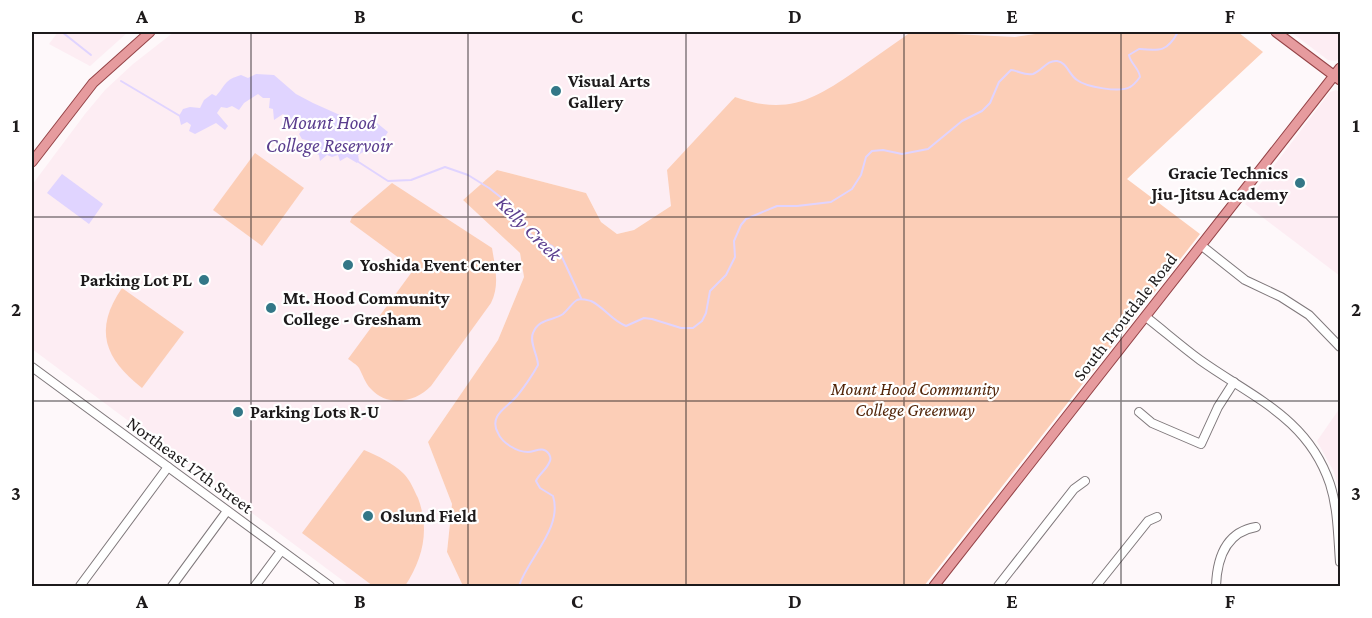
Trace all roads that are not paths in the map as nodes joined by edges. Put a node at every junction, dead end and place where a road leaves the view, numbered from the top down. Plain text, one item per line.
1 (150, 32) edge
2 (1276, 32) edge
3 (1338, 75) edge
4 (32, 162) edge
5 (1202, 246) junction
6 (1146, 317) junction
7 (1341, 347) edge
8 (32, 367) edge
9 (1234, 382) junction
10 (1139, 412) dead end
11 (168, 467) junction
12 (1085, 481) dead end
13 (227, 511) junction
14 (1158, 517) dead end
15 (1256, 527) dead end
16 (281, 551) junction
17 (1341, 562) edge
18 (939, 585) edge
19 (80, 586) edge
20 (171, 586) edge
21 (255, 586) edge
22 (330, 586) edge
23 (998, 586) edge
24 (1096, 586) edge
25 (1216, 586) edge

1 - 4 main road
2 - 3 main road
3 - 5 main road, South Troutdale Road
5 - 6 main road, South Troutdale Road
5 - 7 street
6 - 9 street
6 - 18 main road, South Troutdale Road
8 - 11 street, Northeast 17th Street
9 - 10 street
9 - 17 street
11 - 13 street, Northeast 17th Street
11 - 19 street
12 - 23 street
13 - 16 street, Northeast 17th Street
13 - 20 street
14 - 24 street
15 - 25 street
16 - 21 street
16 - 22 street, Northeast 17th Street

